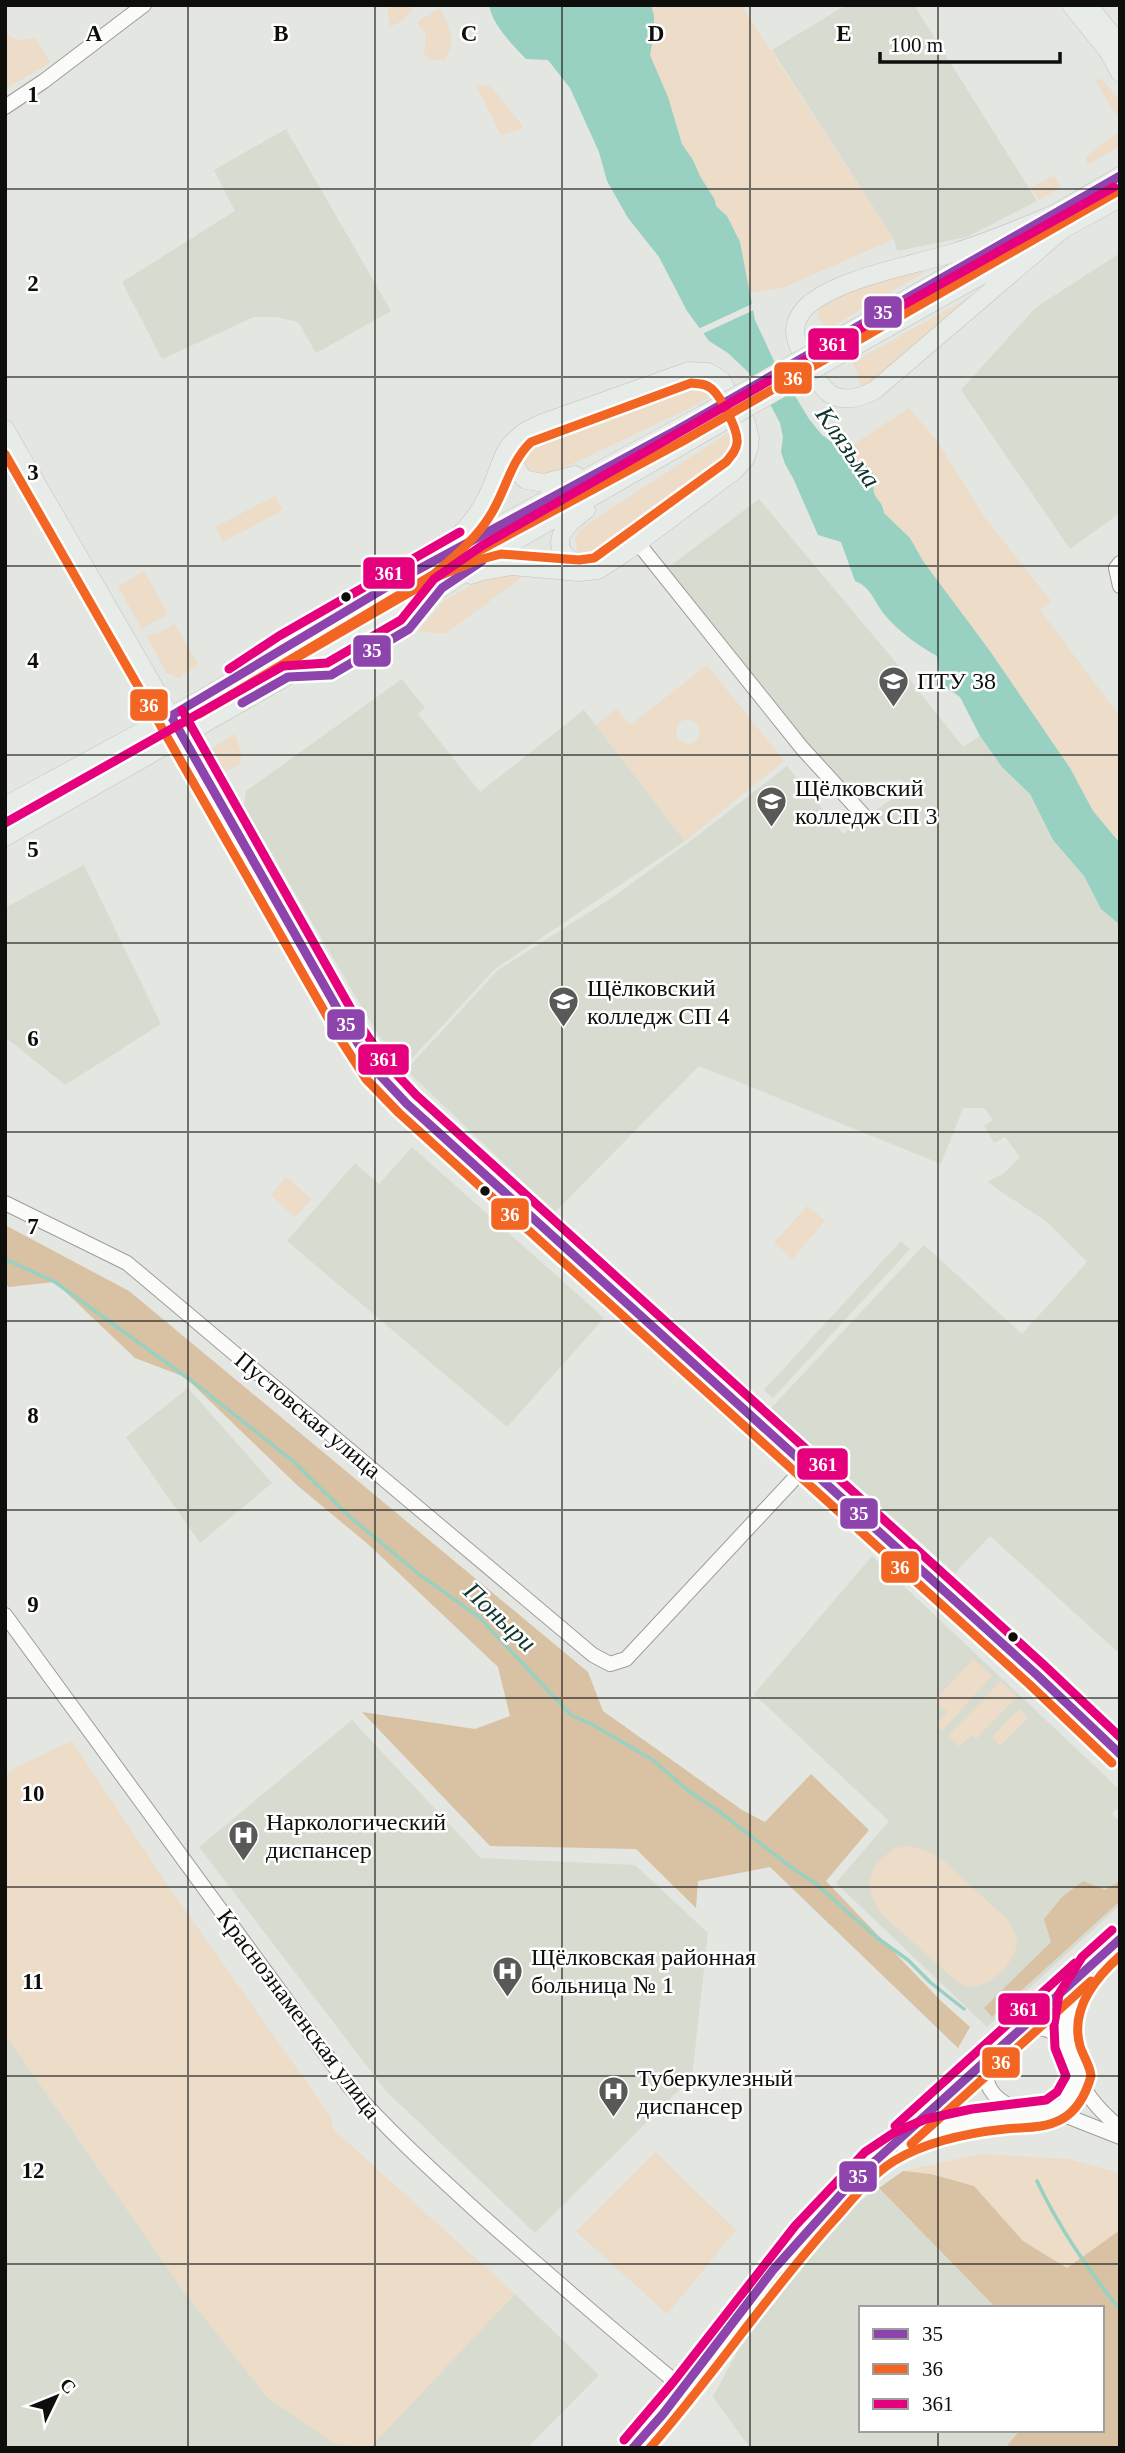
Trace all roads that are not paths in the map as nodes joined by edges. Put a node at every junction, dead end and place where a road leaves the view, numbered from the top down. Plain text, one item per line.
1 (144, 5) edge
2 (1071, 5) edge
3 (1088, 5) edge
4 (1120, 45) edge
5 (1120, 73) edge
6 (5, 107) edge
7 (1120, 176) edge
8 (1120, 198) edge
9 (1057, 222) junction
10 (5, 429) edge
11 (524, 432) junction
12 (682, 436) junction
13 (638, 543) junction
14 (623, 554) junction
15 (1120, 563) edge
16 (426, 565) junction
17 (1120, 586) edge
18 (442, 587) junction
19 (171, 716) junction
20 (183, 737) junction
21 (13, 802) edge
22 (865, 817) dead end
23 (34, 822) junction
24 (5, 837) edge
25 (5, 1203) edge
26 (806, 1466) junction
27 (5, 1615) edge
28 (1120, 1754) edge
29 (1120, 1939) edge
30 (1092, 1964) junction
31 (1017, 2031) junction
32 (1067, 2047) junction
33 (994, 2052) junction
34 (1079, 2075) junction
35 (1049, 2113) junction
36 (1027, 2115) junction
37 (1120, 2127) edge
38 (1120, 2137) edge
39 (886, 2151) junction
40 (683, 2388) junction
41 (633, 2448) edge

1 - 6 street
2 - 5 main road
3 - 4 main road
7 - 9 main road
8 - 9 main road
9 - 9 main road
9 - 12 main road, bridge
10 - 19 main road
11 - 12 main road
11 - 13 main road
11 - 16 main road
12 - 14 main road
12 - 16 main road
12 - 18 main road
13 - 14 main road
13 - 22 street
14 - 18 main road
15 - 17 street
16 - 19 main road
18 - 20 main road
19 - 20 main road
19 - 21 main road
20 - 23 main road
20 - 26 street
21 - 23 main road
23 - 24 main road
25 - 26 street, Пустовская улица
26 - 28 street
27 - 40 street, Краснознаменская улица
29 - 30 street
30 - 31 street
30 - 32 street
31 - 32 street
31 - 33 street
32 - 34 street
33 - 36 street
33 - 39 street
34 - 35 street
34 - 37 street
35 - 36 street
35 - 38 street
36 - 39 street
39 - 40 street
40 - 41 street

